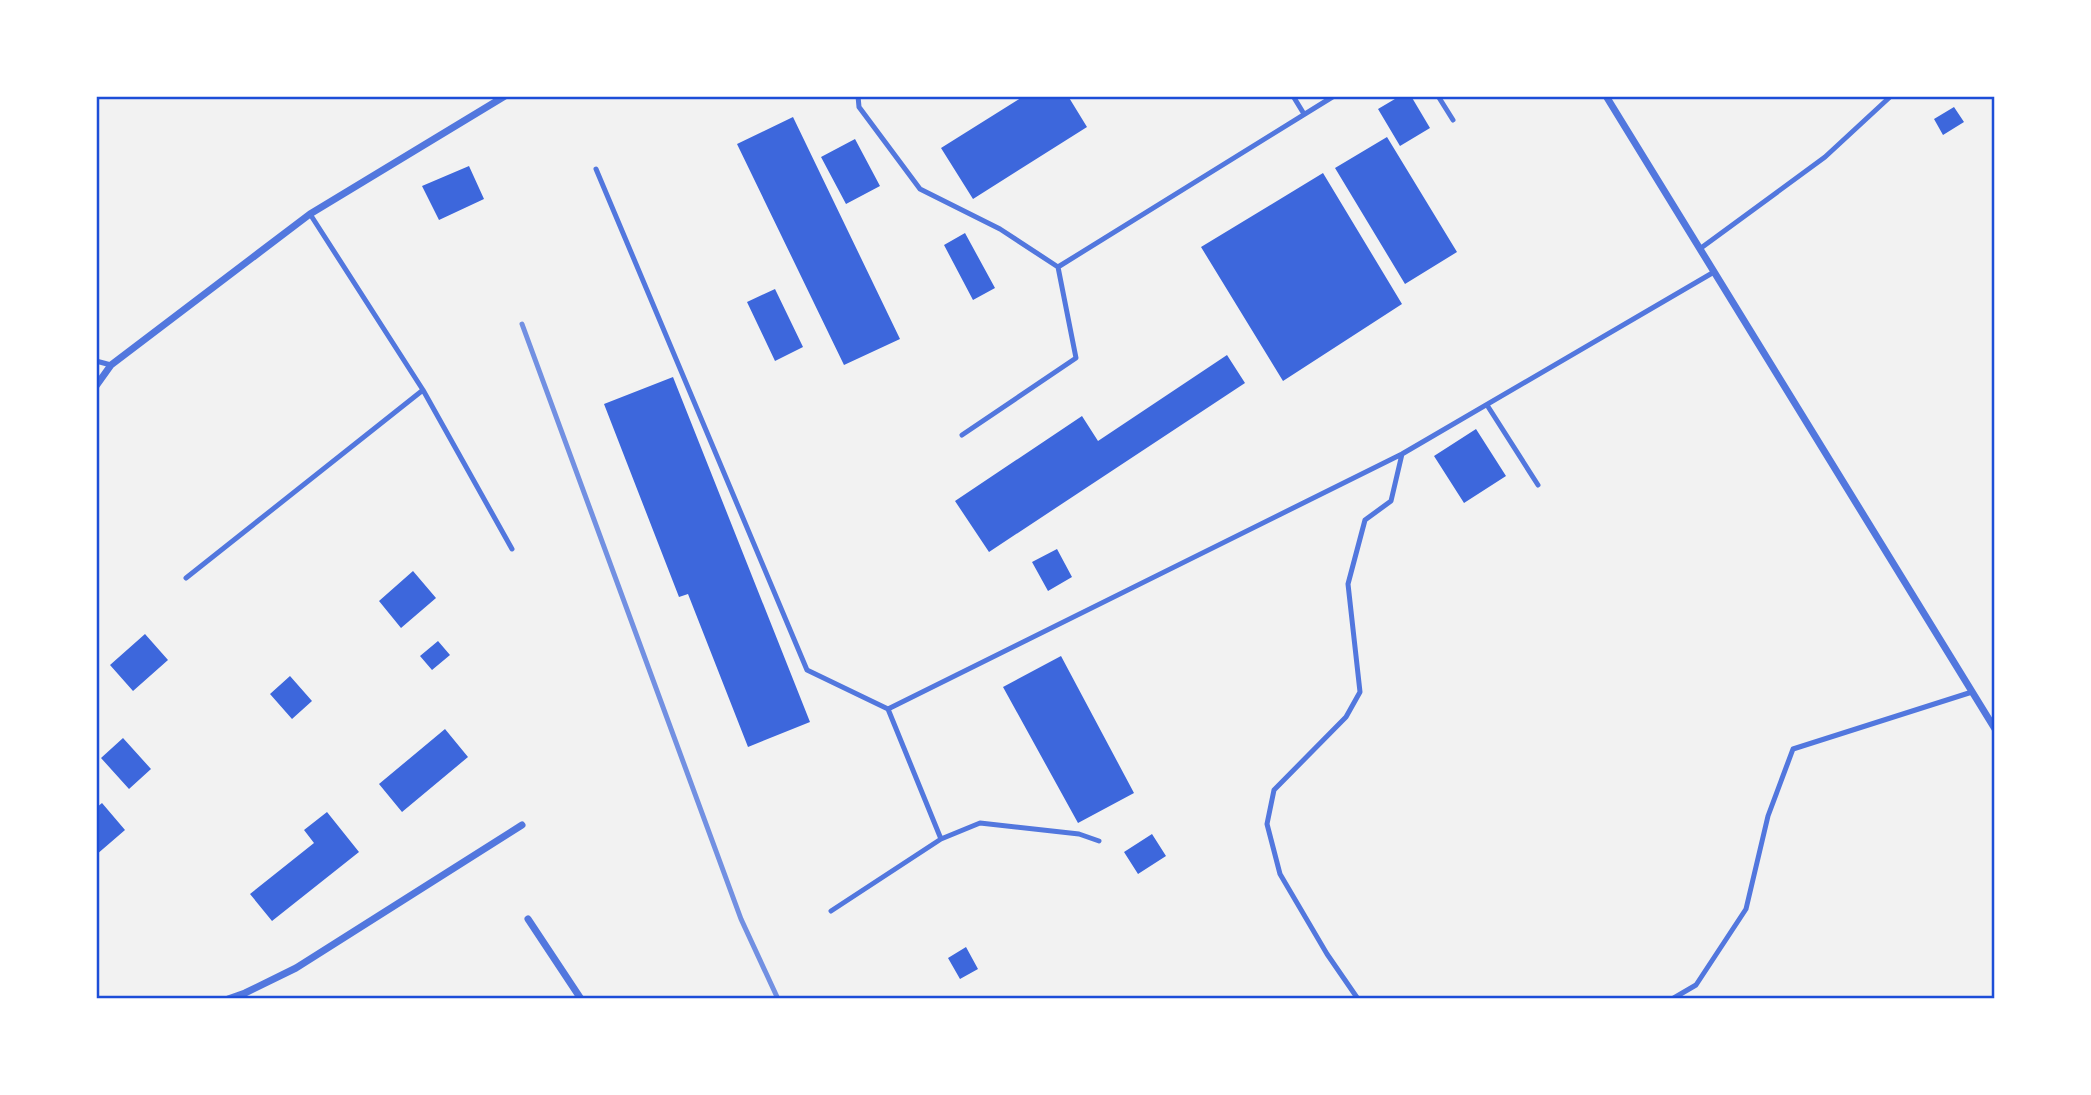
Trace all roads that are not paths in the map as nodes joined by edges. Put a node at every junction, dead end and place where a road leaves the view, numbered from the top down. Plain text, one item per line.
1 (505, 96) edge
2 (858, 96) edge
3 (1293, 96) edge
4 (1334, 96) edge
5 (1438, 96) edge
6 (1606, 96) edge
7 (1891, 96) edge
8 (1304, 114) junction
9 (1453, 120) dead end
10 (596, 169) dead end
11 (310, 214) junction
12 (1701, 248) junction
13 (1058, 267) junction
14 (1714, 272) junction
15 (96, 361) edge
16 (111, 365) junction
17 (96, 386) edge
18 (423, 390) junction
19 (1487, 405) junction
20 (962, 435) dead end
21 (1402, 454) junction
22 (1538, 485) dead end
23 (512, 549) dead end
24 (186, 578) dead end
25 (1972, 692) junction
26 (888, 709) junction
27 (1995, 729) edge
28 (522, 825) dead end
29 (941, 839) junction
30 (1100, 841) dead end
31 (831, 911) dead end
32 (528, 919) dead end
33 (228, 999) edge
34 (581, 999) edge
35 (1357, 999) edge
36 (1672, 999) edge

1 - 11 street
2 - 13 lane
3 - 8 lane
4 - 8 lane
5 - 9 lane
6 - 12 street
7 - 12 lane
8 - 13 lane
10 - 26 lane
11 - 16 street
11 - 18 lane
12 - 14 street
13 - 20 lane
14 - 19 lane
14 - 25 street
15 - 16 lane
16 - 17 street
18 - 23 lane
18 - 24 lane
19 - 21 lane
19 - 22 lane
21 - 26 lane
21 - 35 lane
25 - 27 street
25 - 36 lane
26 - 29 lane
28 - 33 street
29 - 30 lane
29 - 31 lane
32 - 34 street

